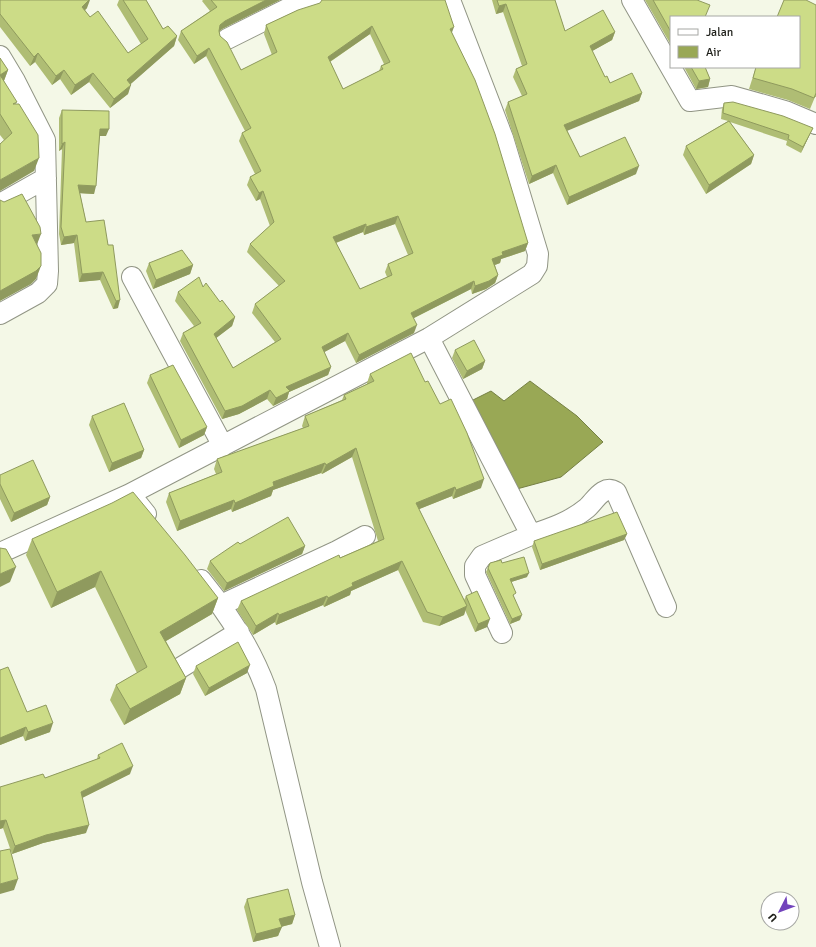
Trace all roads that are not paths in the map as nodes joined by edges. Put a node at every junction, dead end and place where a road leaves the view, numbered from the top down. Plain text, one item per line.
1 (313, 0) edge
2 (450, 0) edge
3 (632, 0) edge
4 (227, 39) dead end
5 (0, 56) edge
6 (670, 66) edge
7 (671, 68) edge
8 (8, 85) edge
9 (816, 124) edge
10 (46, 178) junction
11 (0, 204) edge
12 (132, 277) dead end
13 (0, 314) edge
14 (429, 338) junction
15 (223, 446) junction
16 (130, 494) junction
17 (156, 525) edge
18 (365, 536) dead end
19 (531, 536) junction
20 (0, 553) edge
21 (191, 568) edge
22 (222, 605) junction
23 (666, 607) dead end
24 (239, 632) junction
25 (502, 633) dead end
26 (180, 668) edge
27 (330, 947) edge

1 - 4 street
2 - 14 street
3 - 6 street
5 - 8 street
7 - 9 street
8 - 10 street
10 - 11 street
10 - 13 street
12 - 15 street
14 - 15 street
14 - 19 street
15 - 16 street
16 - 17 street
16 - 20 street
18 - 22 street
19 - 23 street
19 - 25 street
21 - 22 street
22 - 24 street
24 - 26 street
24 - 27 street

